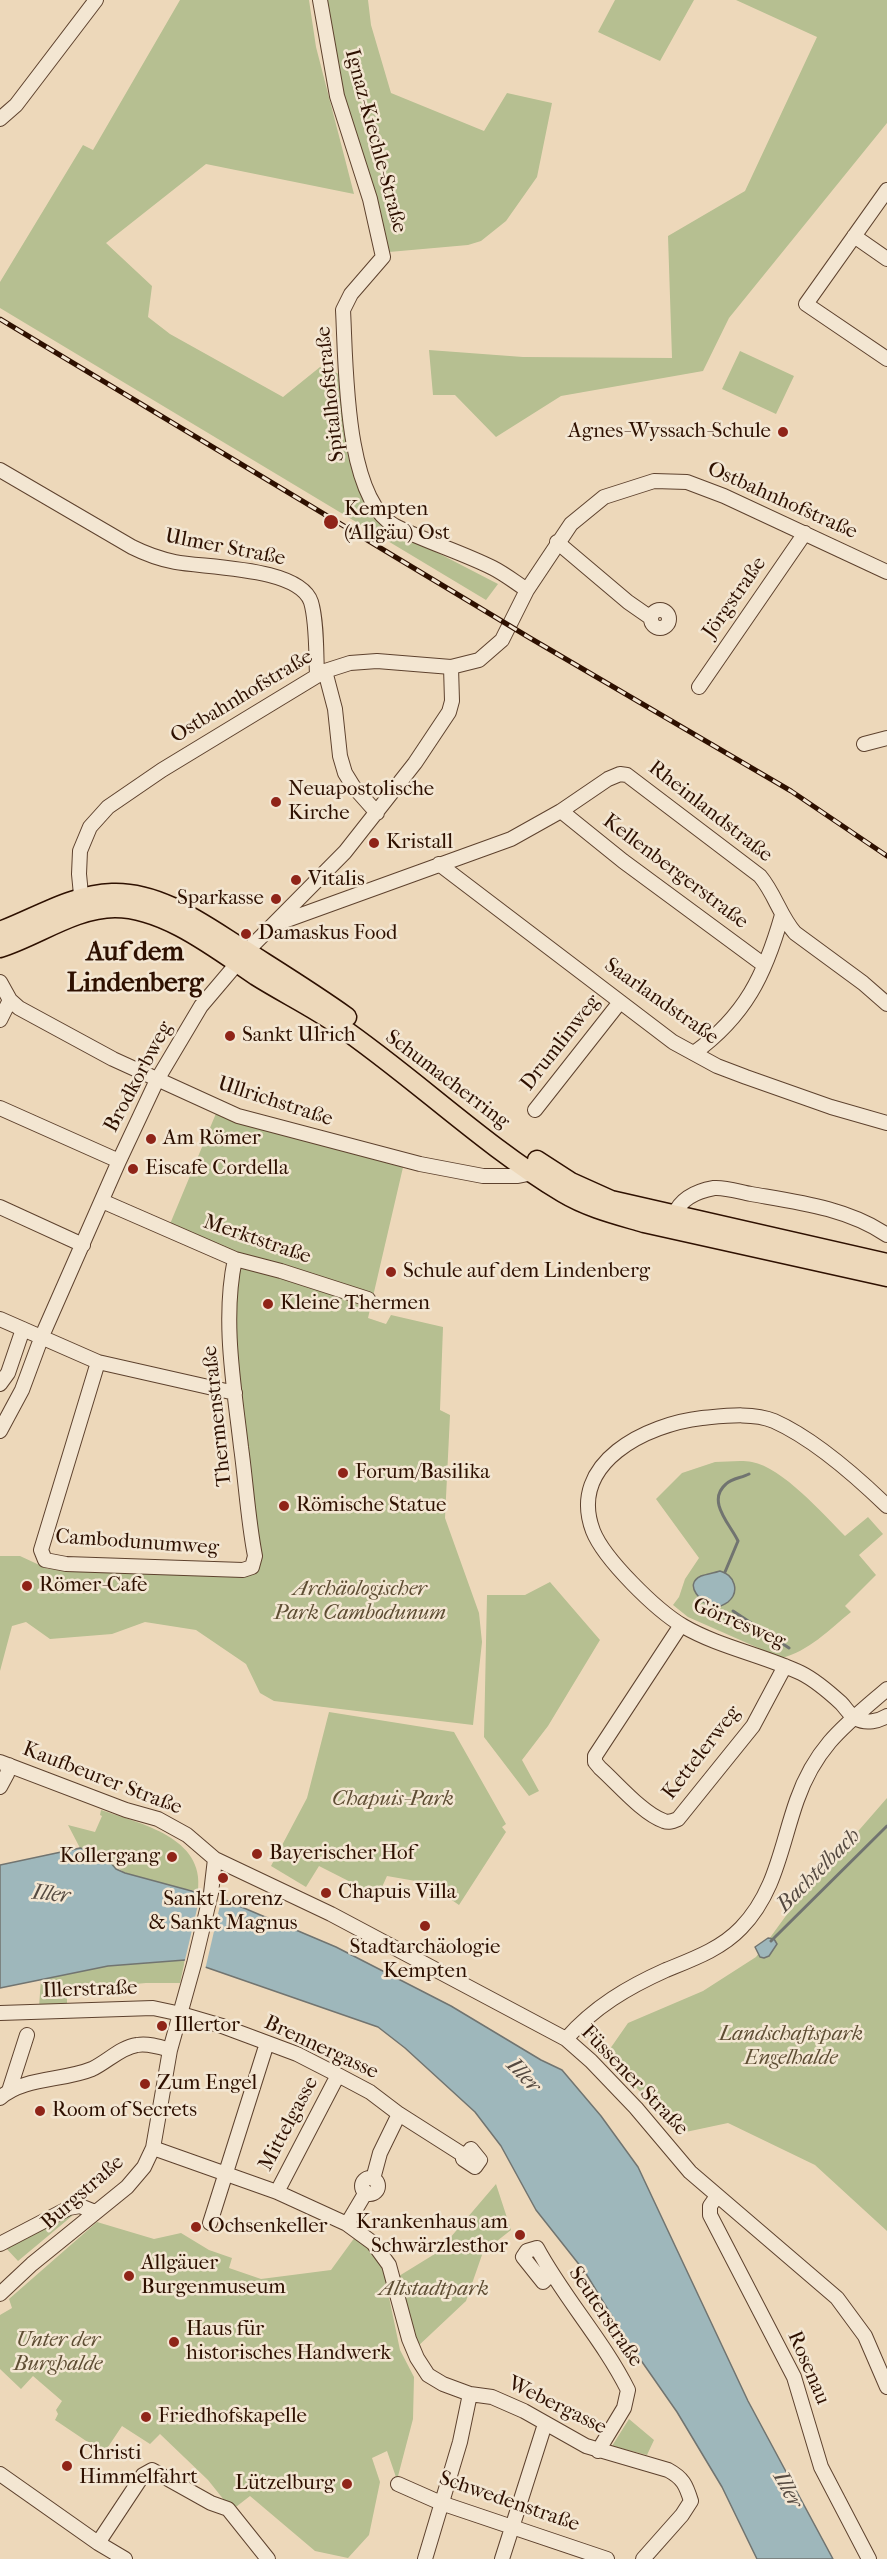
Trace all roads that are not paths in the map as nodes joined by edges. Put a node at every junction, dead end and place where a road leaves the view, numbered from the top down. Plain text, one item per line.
1 (96, 0) edge
2 (320, 0) edge
3 (0, 119) edge
4 (887, 190) edge
5 (854, 236) junction
6 (383, 257) joint
7 (887, 259) edge
8 (887, 360) edge
9 (0, 470) edge
10 (805, 533) junction
11 (557, 542) junction
12 (887, 572) edge
13 (527, 590) junction
14 (651, 618) dead end
15 (451, 668) junction
16 (321, 673) junction
17 (699, 687) dead end
18 (887, 738) edge
19 (864, 744) dead end
20 (561, 811) junction
21 (377, 813) junction
22 (439, 864) junction
23 (82, 905) junction
24 (782, 915) junction
25 (272, 926) junction
26 (0, 931) edge
27 (0, 948) edge
28 (242, 957) junction
29 (764, 965) junction
30 (0, 982) edge
31 (10, 1000) junction
32 (620, 1002) junction
33 (887, 1004) edge
34 (0, 1020) edge
35 (694, 1053) junction
36 (157, 1080) junction
37 (0, 1108) edge
38 (535, 1110) dead end
39 (887, 1123) edge
40 (507, 1146) junction
41 (119, 1161) junction
42 (533, 1173) junction
43 (102, 1201) junction
44 (0, 1207) edge
45 (674, 1215) junction
46 (887, 1235) edge
47 (82, 1245) junction
48 (235, 1259) junction
49 (887, 1263) edge
50 (887, 1277) edge
51 (368, 1299) dead end
52 (0, 1319) edge
53 (23, 1329) junction
54 (42, 1336) junction
55 (98, 1362) junction
56 (0, 1384) edge
57 (235, 1393) junction
58 (0, 1431) edge
59 (887, 1506) edge
60 (252, 1567) joint
61 (681, 1625) junction
62 (785, 1666) junction
63 (887, 1689) edge
64 (887, 1716) edge
65 (854, 1718) junction
66 (4, 1764) edge
67 (0, 1787) edge
68 (215, 1858) junction
69 (0, 2013) edge
70 (181, 2014) junction
71 (27, 2035) dead end
72 (566, 2039) junction
73 (267, 2043) junction
74 (170, 2049) junction
75 (338, 2075) junction
76 (4, 2095) edge
77 (399, 2114) junction
78 (153, 2148) junction
79 (465, 2156) dead end
80 (226, 2172) junction
81 (277, 2192) junction
82 (717, 2196) junction
83 (95, 2212) junction
84 (210, 2223) dead end
85 (347, 2224) junction
86 (0, 2244) edge
87 (527, 2251) dead end
88 (0, 2294) edge
89 (887, 2387) edge
90 (470, 2394) junction
91 (545, 2424) junction
92 (598, 2451) junction
93 (0, 2474) edge
94 (398, 2484) dead end
95 (441, 2503) junction
96 (512, 2526) junction
97 (98, 2543) junction
98 (125, 2559) edge
99 (268, 2559) edge
100 (425, 2559) edge
101 (502, 2559) edge
102 (607, 2559) edge
103 (644, 2559) edge
104 (869, 2559) edge

1 - 3 street
2 - 6 street, Ignaz-Kiechle-Straße
4 - 5 street
5 - 7 street
5 - 8 street
6 - 13 street, Spitalhofstraße
9 - 16 street, Ulmer Straße
10 - 11 street, Ostbahnhofstraße
10 - 12 street, Ostbahnhofstraße
10 - 17 street, Jörgstraße
11 - 13 street, Ostbahnhofstraße
11 - 14 street
13 - 15 street, Ostbahnhofstraße
15 - 16 street, Ostbahnhofstraße
15 - 21 street, Brodkorbweg
16 - 21 street, Ulmer Straße
16 - 23 street, Ostbahnhofstraße
18 - 19 street
20 - 22 street, Rheinlandstraße
20 - 24 street, Rheinlandstraße
20 - 29 street, Kellenbergerstraße
21 - 25 street, Brodkorbweg
22 - 25 street, Rheinlandstraße
22 - 32 street, Saarlandstraße
23 - 26 main road, Schumacherring
23 - 27 main road, Schumacherring
23 - 28 main road, Schumacherring
24 - 29 street
24 - 33 street, Rheinlandstraße
25 - 28 street, Brodkorbweg
28 - 36 street, Brodkorbweg
28 - 40 main road, Schumacherring
29 - 35 street
30 - 31 street, Ullrichstraße
31 - 34 street
31 - 36 street, Ullrichstraße
32 - 35 street, Saarlandstraße
32 - 38 street, Drumlinweg
35 - 39 street, Saarlandstraße
36 - 41 street, Brodkorbweg
36 - 42 street, Ullrichstraße
37 - 41 street
40 - 42 main road, Schumacherring
40 - 45 main road, Schumacherring
41 - 43 street, Brodkorbweg
42 - 50 main road, Schumacherring
43 - 47 street, Brodkorbweg
43 - 48 street, Merktstraße
44 - 47 street
45 - 46 street
45 - 49 main road, Schumacherring
47 - 54 street, Brodkorbweg
48 - 51 street, Merktstraße
48 - 57 street, Thermenstraße
52 - 53 street
53 - 54 street
53 - 56 street
54 - 55 street
54 - 58 street, Brodkorbweg
55 - 57 street
55 - 60 street, Cambodunumweg
57 - 60 street, Thermenstraße
59 - 61 street, Görresweg
61 - 62 street, Görresweg
61 - 62 street, Kettelerweg
62 - 65 street, Görresweg
63 - 65 street
64 - 65 street
65 - 72 street
66 - 67 street
66 - 68 street, Kaufbeurer Straße
68 - 70 street, Burgstraße
68 - 72 street, Füssener Straße
69 - 70 street, Illerstraße
70 - 73 street, Brennergasse
70 - 74 street, Burgstraße
71 - 76 street
72 - 82 street, Füssener Straße
73 - 75 street, Brennergasse
73 - 80 street
74 - 76 street
74 - 78 street, Burgstraße
75 - 77 street, Brennergasse
75 - 81 street, Mittelgasse
77 - 79 street, Brennergasse
77 - 85 street
78 - 80 street, Webergasse
78 - 83 street, Burgstraße
80 - 81 street, Webergasse
80 - 84 street
81 - 85 street, Webergasse
82 - 89 street, Füssener Straße
82 - 104 street, Rosenau
83 - 86 street
83 - 88 street, Burgstraße
85 - 90 street, Webergasse
87 - 92 street, Seuterstraße
90 - 91 street, Webergasse
90 - 95 street
91 - 92 street, Webergasse
91 - 96 street
92 - 103 street, Webergasse
93 - 97 street
94 - 95 street, Schwedenstraße
95 - 96 street, Schwedenstraße
95 - 100 street
96 - 101 street
96 - 102 street, Schwedenstraße
97 - 98 street
97 - 99 street

